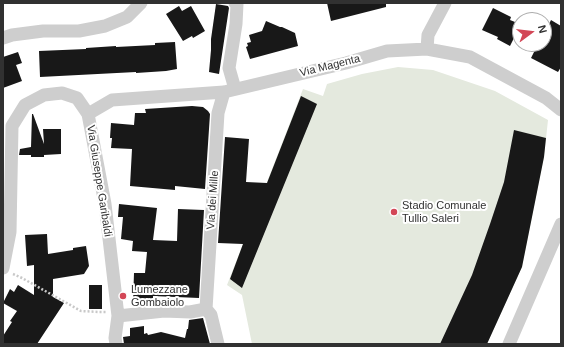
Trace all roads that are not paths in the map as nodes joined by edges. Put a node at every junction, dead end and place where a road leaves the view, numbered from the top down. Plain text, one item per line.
1 (140, 3) edge
2 (235, 3) edge
3 (445, 3) edge
4 (3, 38) edge
5 (427, 49) junction
6 (230, 91) junction
7 (561, 110) edge
8 (88, 114) junction
9 (561, 224) edge
10 (5, 265) edge
11 (206, 308) junction
12 (118, 313) junction
13 (116, 344) edge
14 (218, 344) edge
15 (510, 344) edge

1 - 4 street
2 - 6 street
3 - 5 street
5 - 6 street, Via Magenta
5 - 7 street, Via Magenta
6 - 8 street, Via Magenta
6 - 11 street, Via dei Mille
8 - 10 street, Via Giuseppe Garibaldi
8 - 12 street, Via Giuseppe Garibaldi
9 - 15 street
11 - 12 street
11 - 14 street, Via dei Mille
12 - 13 street, Via Giuseppe Garibaldi

